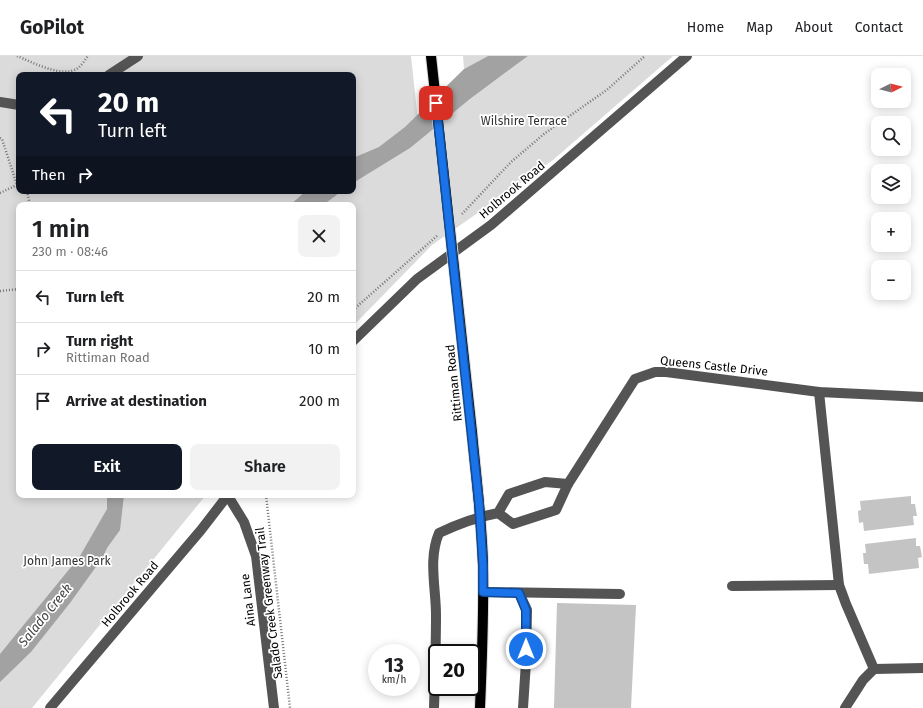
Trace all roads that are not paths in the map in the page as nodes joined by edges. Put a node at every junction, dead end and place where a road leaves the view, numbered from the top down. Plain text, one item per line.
1 (138, 56) edge
2 (431, 56) edge
3 (686, 56) edge
4 (114, 72) edge
5 (0, 102) edge
6 (16, 105) edge
7 (356, 338) edge
8 (819, 392) junction
9 (923, 397) edge
10 (568, 484) junction
11 (226, 498) edge
12 (229, 498) edge
13 (498, 513) junction
14 (480, 517) junction
15 (839, 585) junction
16 (732, 586) dead end
17 (483, 592) junction
18 (519, 593) junction
19 (620, 594) dead end
20 (918, 668) edge
21 (874, 669) junction
22 (50, 708) edge
23 (274, 708) edge
24 (434, 708) edge
25 (480, 708) edge
26 (523, 708) edge
27 (844, 708) edge

1 - 4 street
2 - 14 main road, Rittiman Road, bridge
3 - 7 street, Holbrook Road
5 - 6 street
8 - 9 street, Queens Castle Drive
8 - 10 street, Queens Castle Drive
8 - 15 street
10 - 13 street
10 - 13 street, Queens Castle Drive
11 - 22 street, Holbrook Road
12 - 23 street, Aina Lane
13 - 14 street
14 - 17 main road, Rittiman Road
14 - 24 street
15 - 16 street
15 - 21 street
17 - 18 street
17 - 25 main road, Rittiman Road
18 - 19 street
18 - 26 street
20 - 21 street
21 - 27 street

